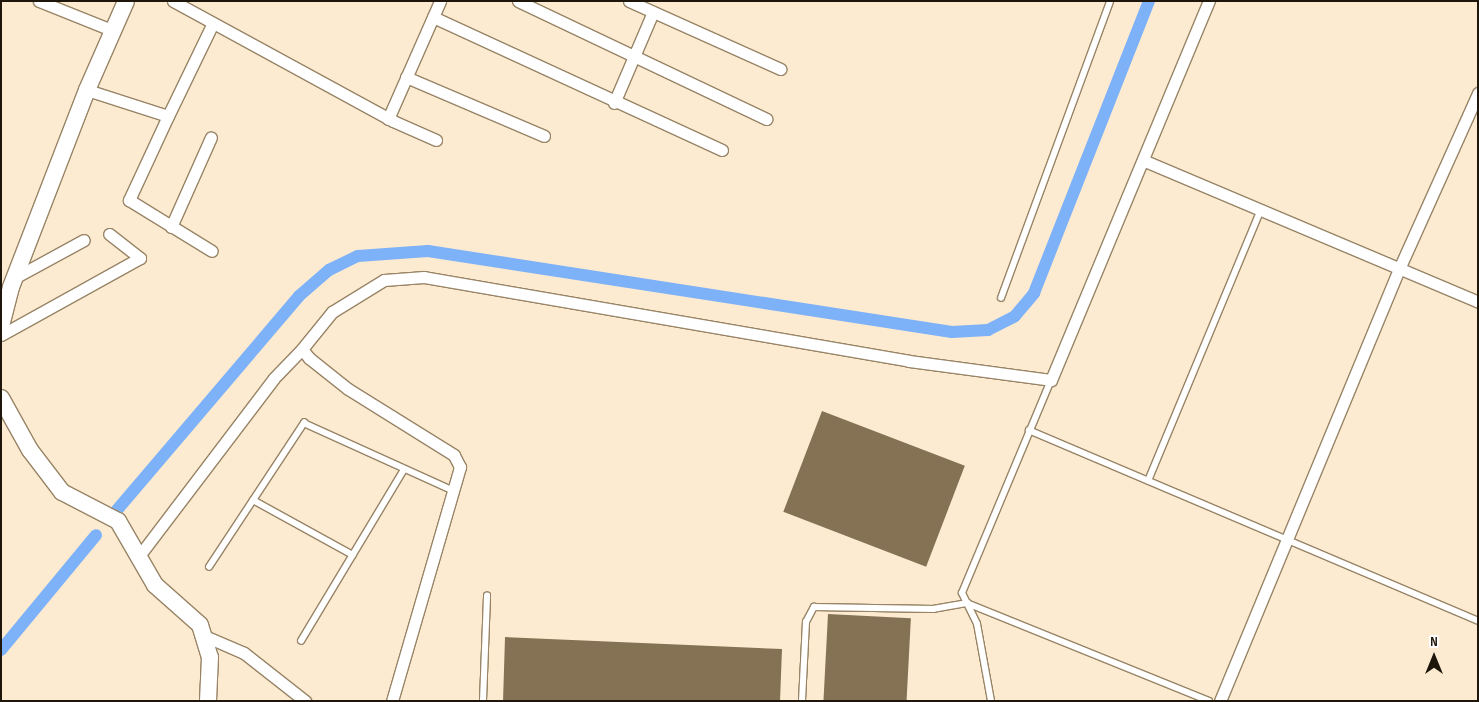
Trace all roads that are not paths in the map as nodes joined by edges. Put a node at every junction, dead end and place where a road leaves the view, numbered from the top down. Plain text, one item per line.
1 (39, 1) edge
2 (126, 1) edge
3 (173, 1) edge
4 (440, 1) edge
5 (518, 1) edge
6 (629, 1) edge
7 (1110, 1) edge
8 (1209, 1) edge
9 (653, 12) junction
10 (433, 17) junction
11 (213, 23) junction
12 (114, 31) junction
13 (637, 56) junction
14 (780, 70) dead end
15 (406, 77) junction
16 (87, 90) junction
17 (1478, 93) edge
18 (614, 103) junction
19 (168, 116) junction
20 (388, 119) junction
21 (766, 119) dead end
22 (544, 136) dead end
23 (211, 137) dead end
24 (436, 140) dead end
25 (722, 150) dead end
26 (1145, 161) junction
27 (1261, 210) junction
28 (171, 226) junction
29 (109, 234) dead end
30 (84, 240) dead end
31 (212, 251) dead end
32 (1399, 269) junction
33 (16, 277) junction
34 (1001, 298) dead end
35 (1478, 302) edge
36 (1, 326) edge
37 (1, 335) edge
38 (302, 349) junction
39 (1051, 380) junction
40 (1, 398) edge
41 (1029, 430) junction
42 (403, 471) junction
43 (1148, 480) junction
44 (454, 491) junction
45 (253, 500) junction
46 (1285, 538) junction
47 (353, 555) junction
48 (139, 556) junction
49 (209, 567) dead end
50 (487, 596) dead end
51 (967, 603) junction
52 (1478, 621) edge
53 (207, 637) junction
54 (301, 641) dead end
55 (208, 701) edge
56 (305, 701) edge
57 (392, 701) edge
58 (483, 701) edge
59 (802, 701) edge
60 (991, 701) edge
61 (1209, 701) edge
62 (1220, 701) edge

1 - 12 street
2 - 12 street
3 - 11 street
4 - 10 street
5 - 13 street
6 - 9 street
7 - 34 lane
8 - 26 street
9 - 13 street
9 - 14 street
10 - 15 street
10 - 18 street
11 - 19 street
11 - 20 street
12 - 16 street
13 - 18 street
13 - 21 street
15 - 20 street
15 - 22 street
16 - 19 street
16 - 33 street
17 - 32 street
18 - 25 street
19 - 28 street
20 - 24 street
23 - 28 street
26 - 27 street
26 - 39 street
27 - 32 street
27 - 43 lane
28 - 31 street
29 - 37 street
30 - 33 street
32 - 35 street
32 - 46 street
33 - 36 street
38 - 39 street
38 - 44 street
38 - 48 street
39 - 41 lane
40 - 48 street
41 - 43 lane
41 - 51 lane
42 - 44 lane
42 - 45 lane
42 - 47 lane
43 - 46 lane
44 - 57 street
45 - 47 lane
45 - 49 lane
46 - 52 lane
46 - 62 street
47 - 54 lane
48 - 53 street
50 - 58 lane
51 - 59 lane
51 - 60 lane
51 - 61 lane
53 - 55 street
53 - 56 street

